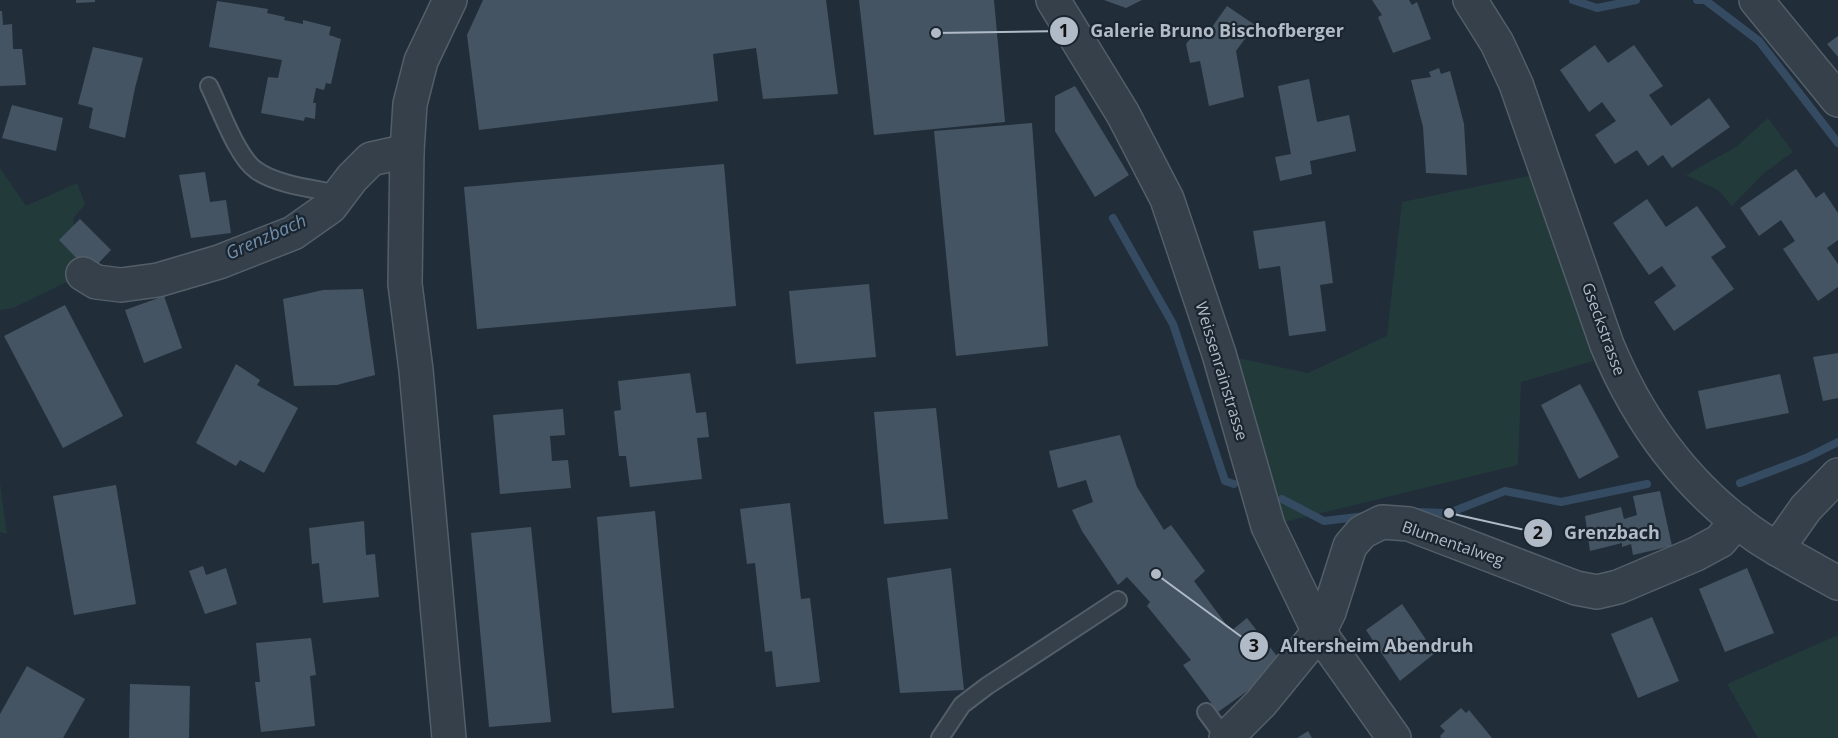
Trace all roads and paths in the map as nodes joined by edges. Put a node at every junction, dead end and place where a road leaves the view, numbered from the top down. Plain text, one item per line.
1 (450, 0) edge
2 (1053, 0) edge
3 (1470, 0) edge
4 (1756, 0) edge
5 (209, 86) dead end
6 (1838, 100) edge
7 (407, 151) junction
8 (339, 194) junction
9 (83, 274) dead end
10 (1838, 475) edge
11 (1737, 520) junction
12 (1777, 549) junction
13 (1838, 583) edge
14 (1118, 600) dead end
15 (1319, 632) junction
16 (1206, 711) dead end
17 (449, 738) edge
18 (940, 738) edge
19 (1225, 738) edge
20 (1394, 738) edge

1 - 7 street
2 - 15 street, Weissenrainstrasse
3 - 11 street, Gseckstrasse
4 - 6 street
5 - 8 lane
7 - 8 street
7 - 17 street
8 - 9 street
10 - 12 street
11 - 12 street, Gseckstrasse
11 - 15 street, Blumentalweg
12 - 13 street, Gseckstrasse
14 - 18 lane
15 - 19 street, Blumentalweg
15 - 20 street, Weissenrainstrasse
16 - 19 lane

